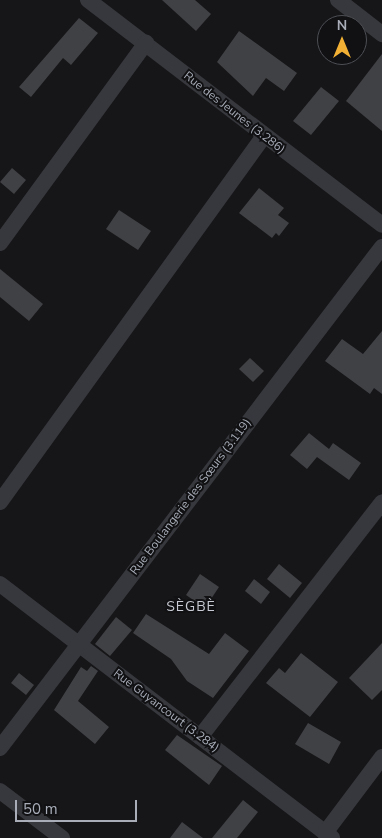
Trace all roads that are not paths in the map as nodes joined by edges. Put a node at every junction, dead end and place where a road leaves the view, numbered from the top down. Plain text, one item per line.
1 (88, 0) edge
2 (338, 0) edge
3 (382, 34) edge
4 (146, 43) junction
5 (263, 137) junction
6 (382, 224) edge
7 (0, 243) edge
8 (382, 247) edge
9 (0, 502) edge
10 (382, 502) edge
11 (0, 584) edge
12 (79, 644) junction
13 (200, 736) junction
14 (0, 748) edge
15 (382, 757) edge
16 (0, 791) edge
17 (329, 835) edge
18 (62, 838) edge

1 - 4 street, Rue des Jeunes (3.286)
2 - 3 street
4 - 5 street, Rue des Jeunes (3.286)
4 - 7 street
5 - 6 street, Rue des Jeunes (3.286)
5 - 9 street
8 - 12 street, Rue Boulangerie des Sœurs (3.119)
10 - 13 street
11 - 12 street, Rue Guyancourt (3.284)
12 - 13 street, Rue Guyancourt (3.284)
12 - 14 street, Rue Boulangerie des Sœurs (3.119)
13 - 17 street, Rue Guyancourt (3.284)
15 - 17 street
16 - 18 street

